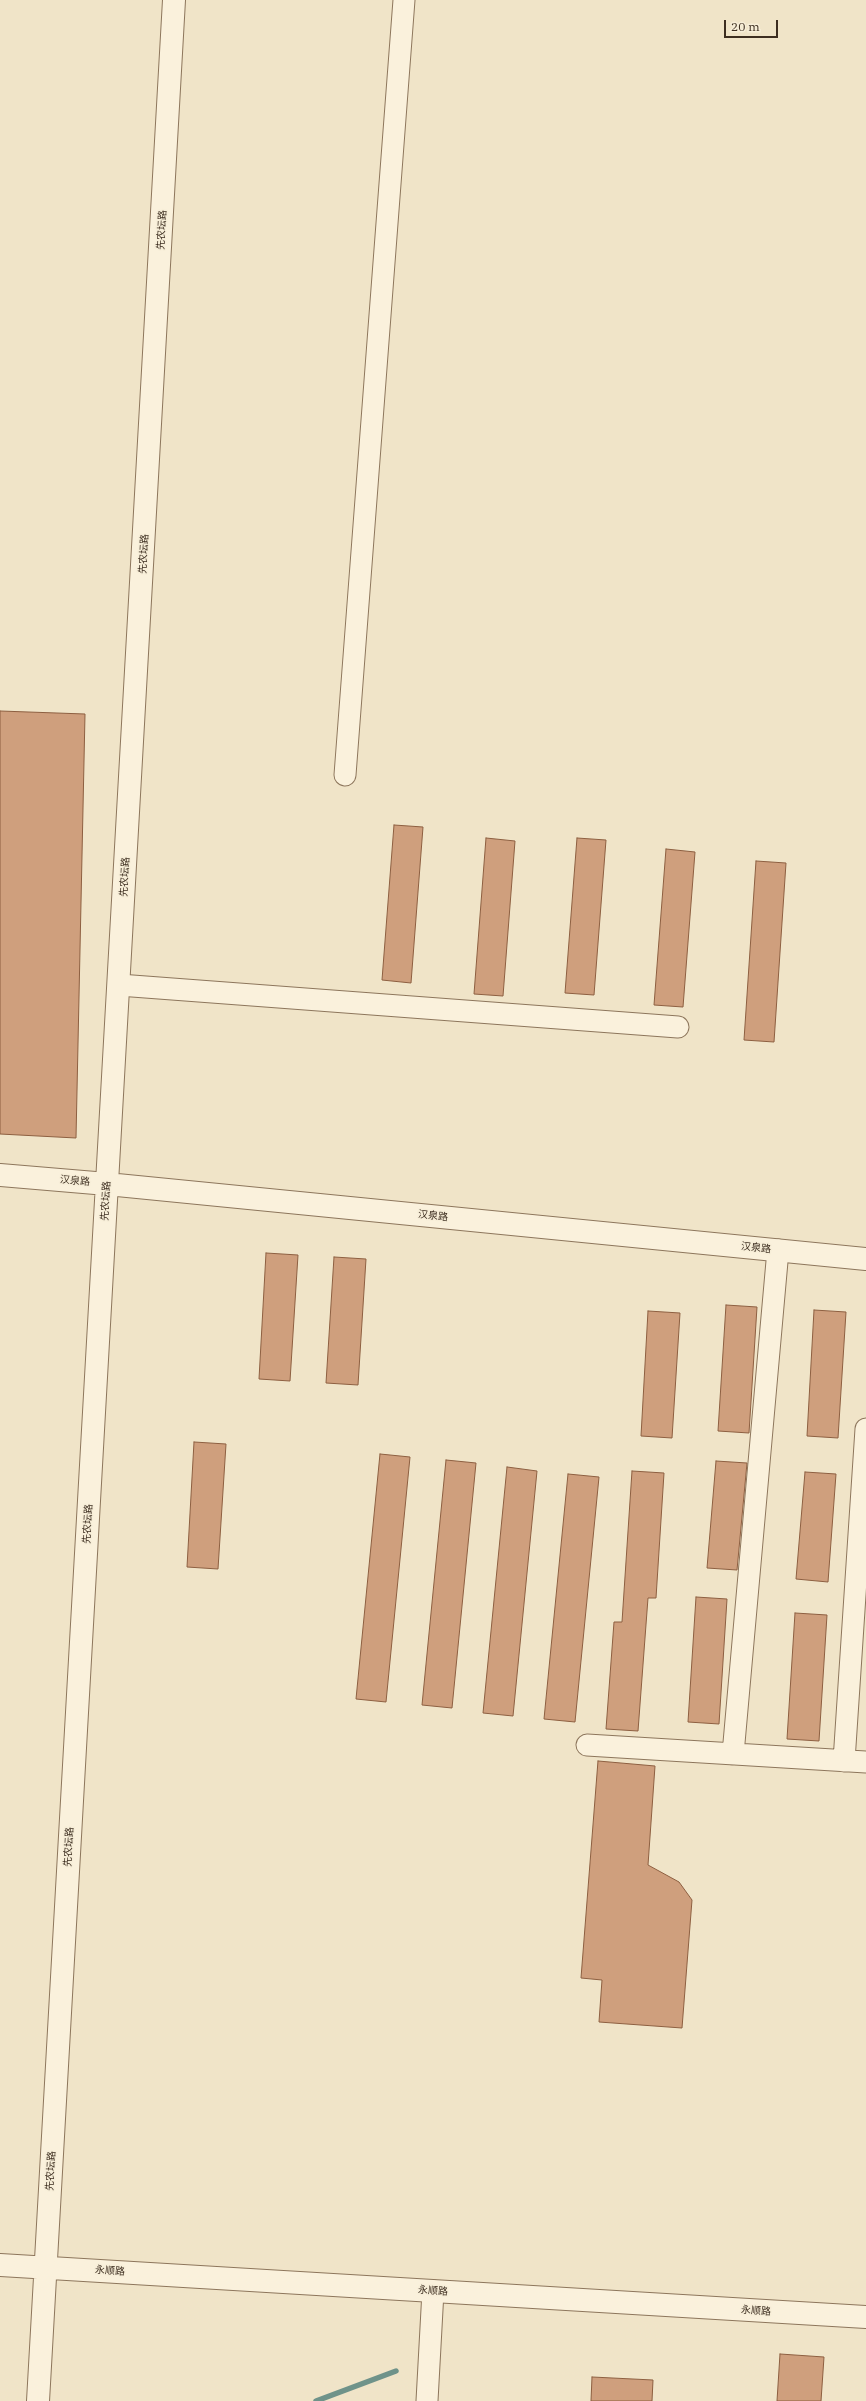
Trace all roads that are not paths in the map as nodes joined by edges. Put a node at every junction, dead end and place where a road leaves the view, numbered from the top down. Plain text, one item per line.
1 (174, 0) edge
2 (404, 0) edge
3 (344, 775) dead end
4 (119, 985) junction
5 (678, 1027) dead end
6 (0, 1175) edge
7 (107, 1184) junction
8 (778, 1250) junction
9 (866, 1259) edge
10 (866, 1429) edge
11 (587, 1745) dead end
12 (733, 1754) junction
13 (844, 1761) junction
14 (866, 1762) edge
15 (0, 2265) edge
16 (45, 2267) junction
17 (433, 2291) junction
18 (866, 2317) edge
19 (38, 2401) edge
20 (427, 2401) edge

1 - 4 street, 先农坛路
2 - 3 street
4 - 5 street
4 - 7 street, 先农坛路
6 - 7 street, 汉泉路
7 - 8 street, 汉泉路
7 - 16 street, 先农坛路
8 - 9 street, 汉泉路
8 - 12 street
10 - 13 street
11 - 12 street
12 - 13 street
13 - 14 street
15 - 16 street, 永顺路
16 - 17 street, 永顺路
16 - 19 street, 先农坛路
17 - 18 street, 永顺路
17 - 20 street

